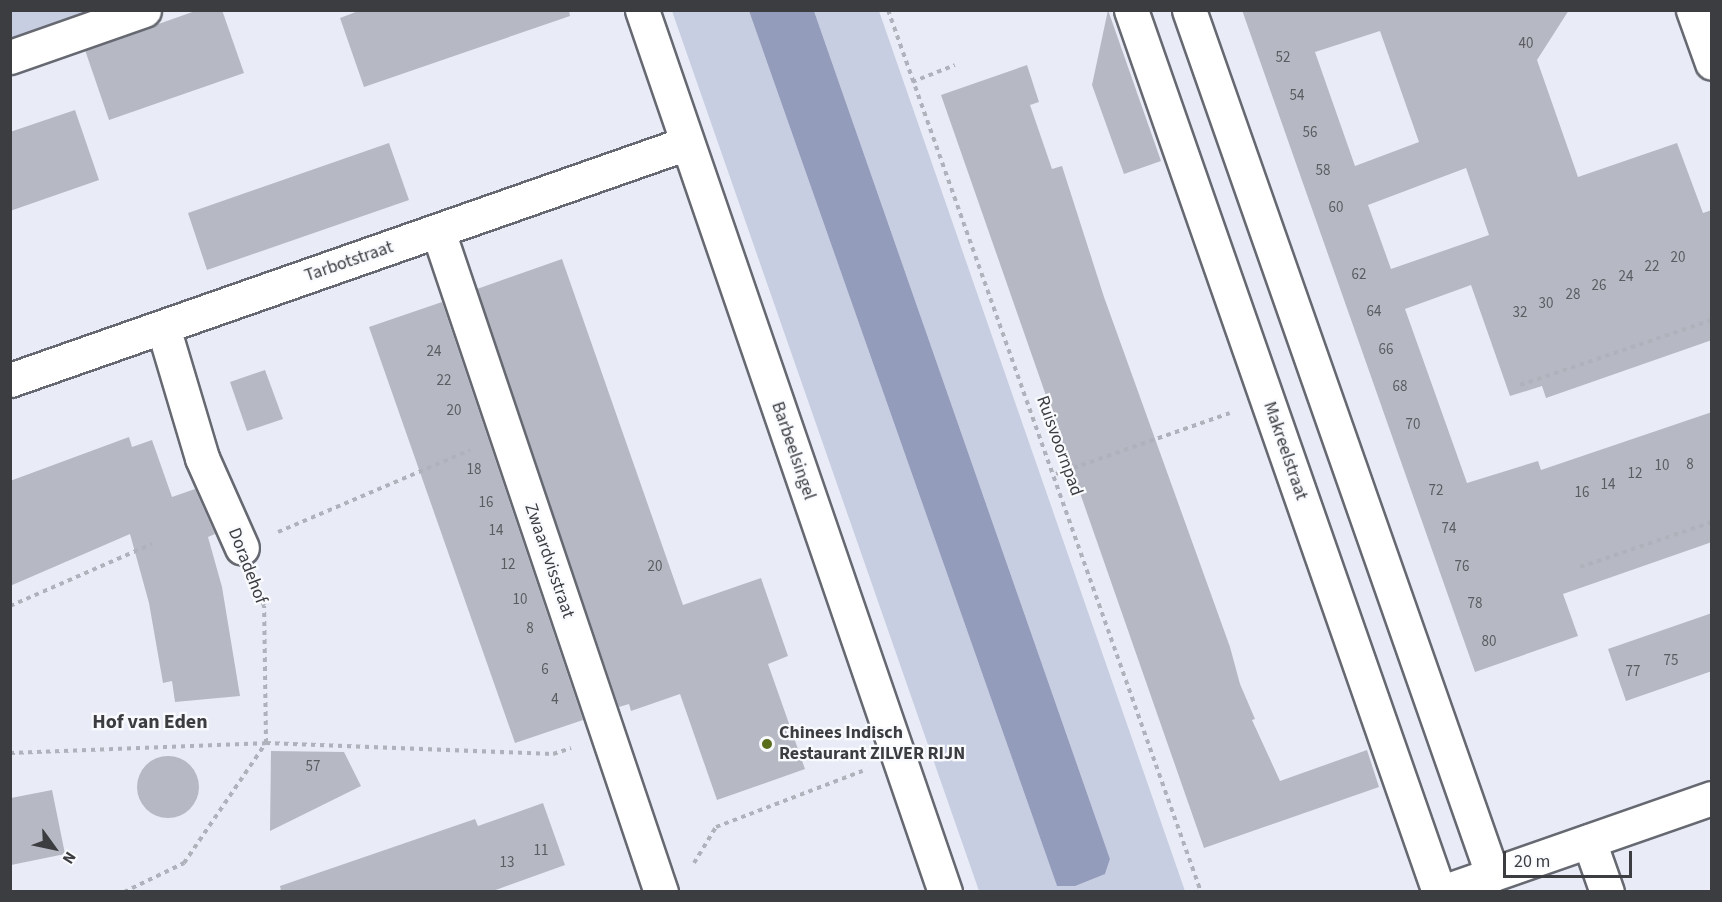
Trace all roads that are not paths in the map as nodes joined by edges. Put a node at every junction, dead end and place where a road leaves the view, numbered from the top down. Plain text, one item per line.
1 (144, 10) edge
2 (642, 10) edge
3 (1131, 10) edge
4 (1189, 10) edge
5 (1693, 10) edge
6 (10, 57) edge
7 (1712, 63) edge
8 (687, 143) junction
9 (438, 231) junction
10 (163, 327) junction
11 (10, 380) edge
12 (242, 548) road end
13 (1712, 798) edge
14 (1589, 841) junction
15 (1492, 874) junction
16 (674, 882) edge
17 (945, 891) edge
18 (1441, 891) edge
19 (1607, 891) edge

1 - 6 street
2 - 8 street, Barbeelsingel
3 - 18 street, Makreelstraat
4 - 15 street
5 - 7 street
8 - 9 street, Tarbotstraat
8 - 17 street, Barbeelsingel
9 - 10 street, Tarbotstraat
9 - 16 street, Zwaardvisstraat
10 - 11 street, Tarbotstraat
10 - 12 street, Doradehof
13 - 14 street
14 - 15 street
14 - 19 street
15 - 18 street

